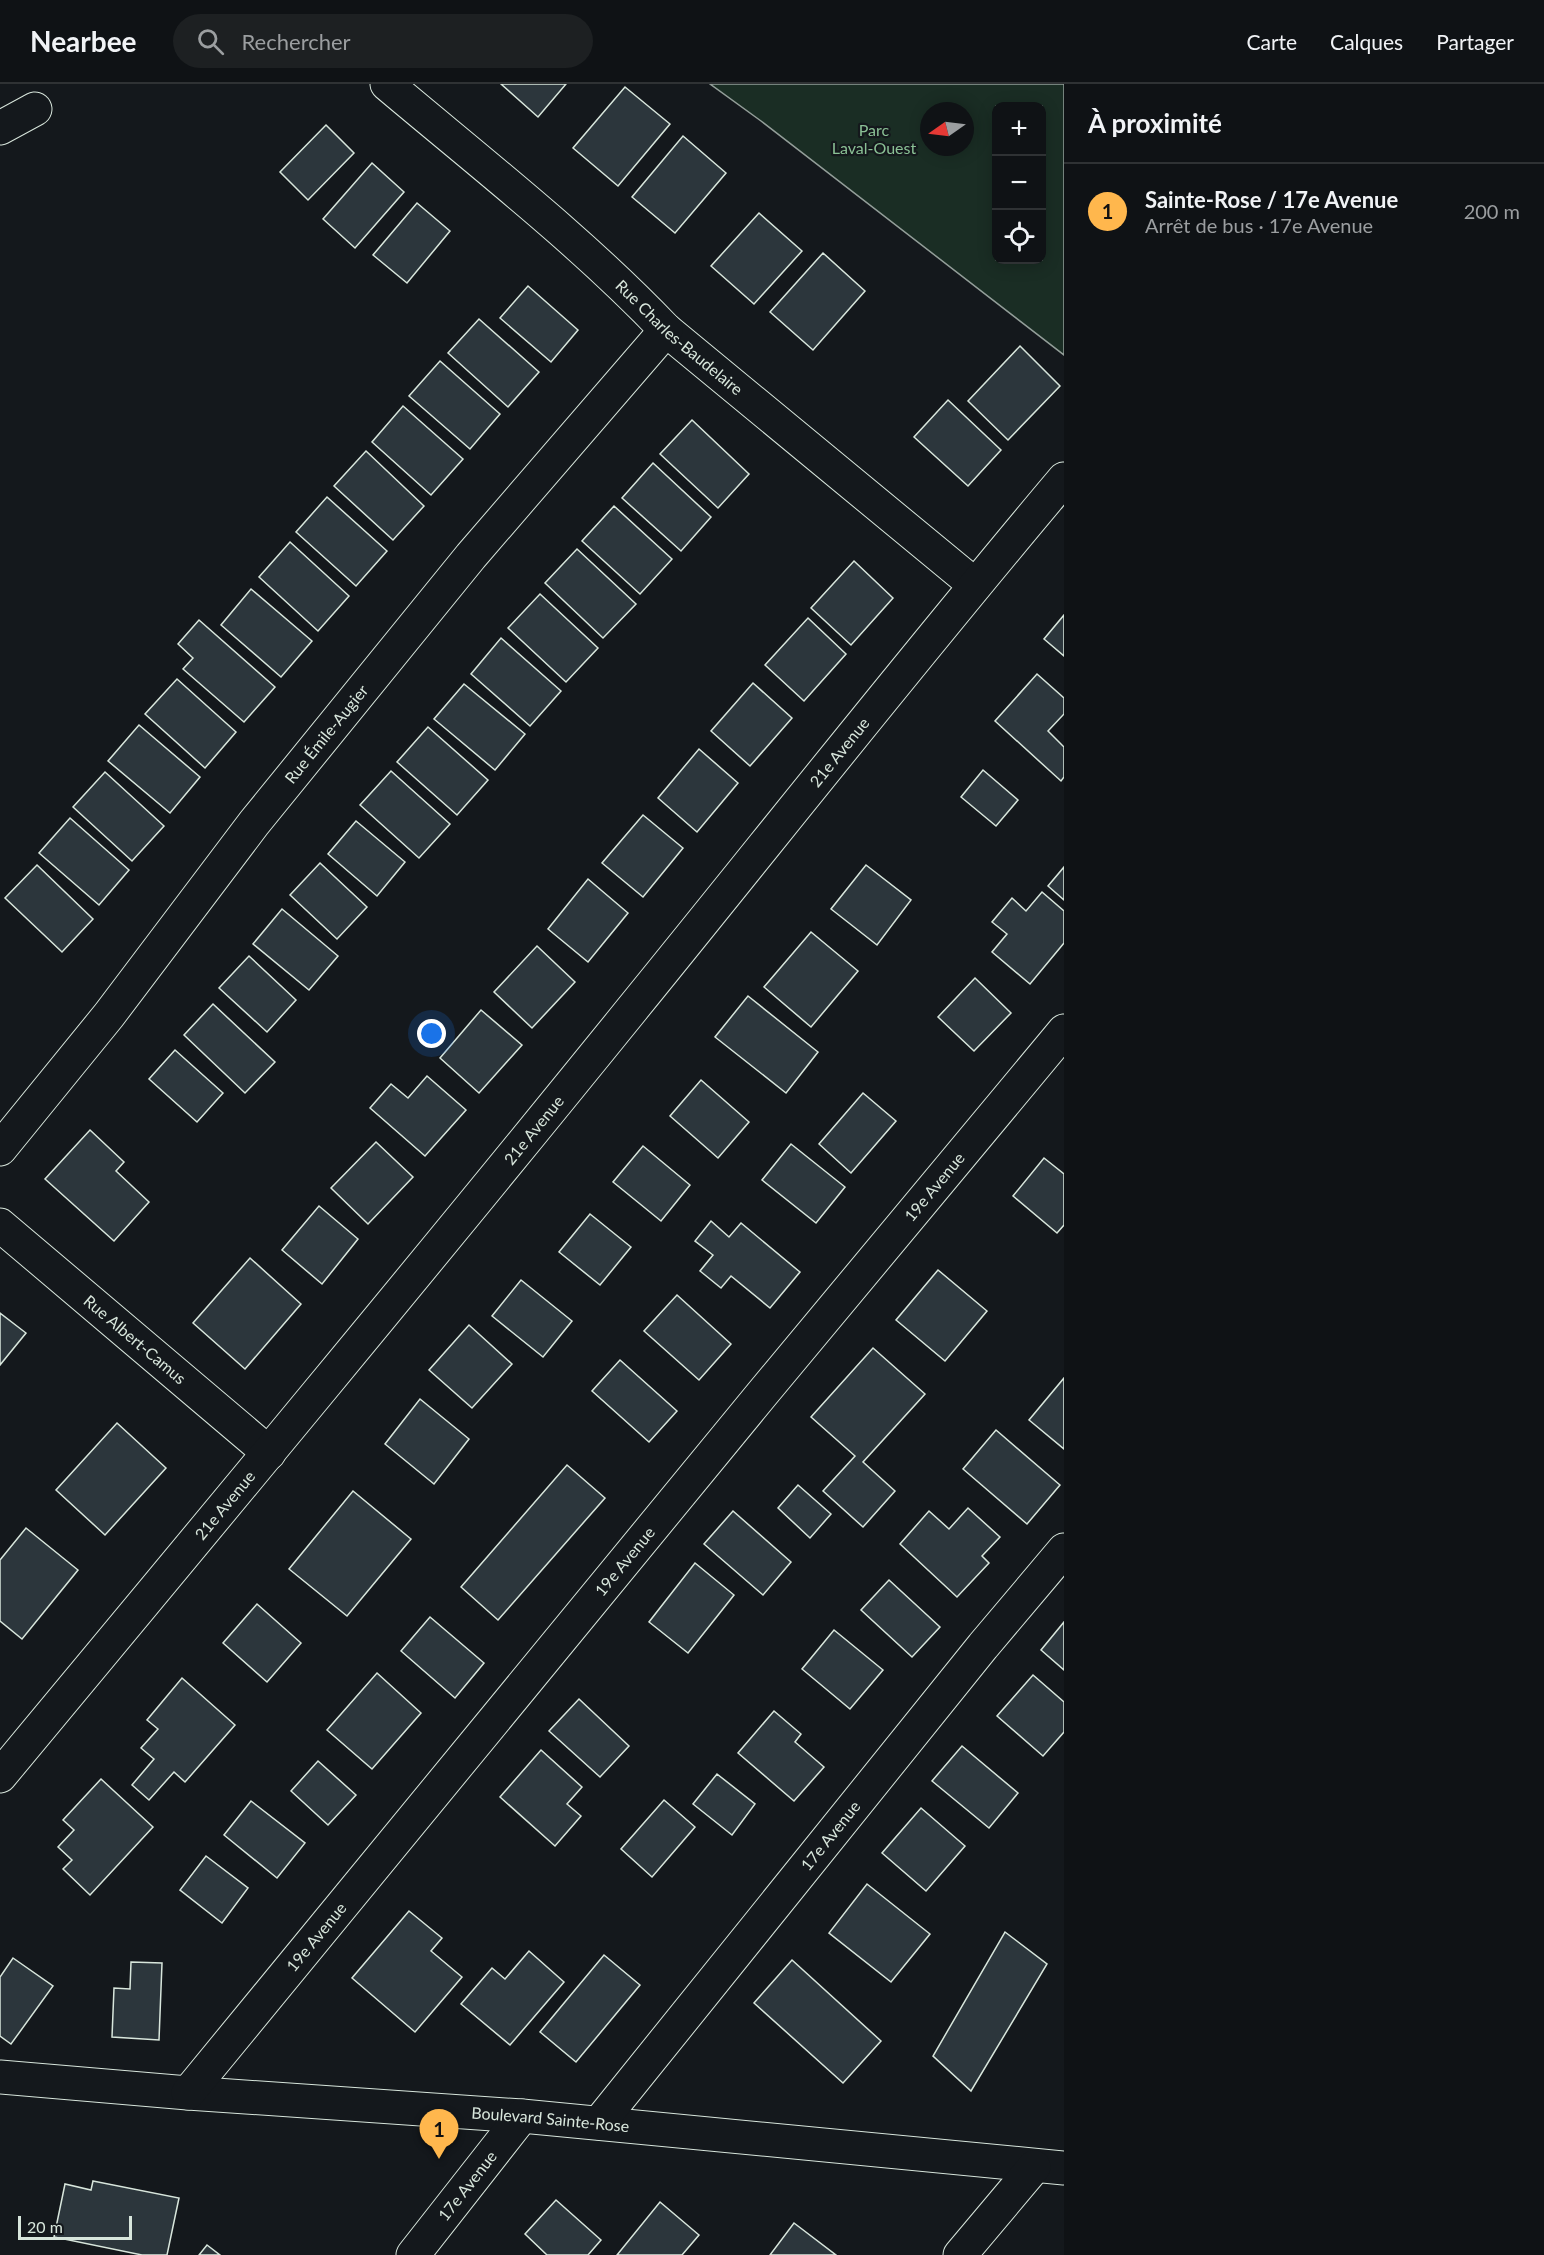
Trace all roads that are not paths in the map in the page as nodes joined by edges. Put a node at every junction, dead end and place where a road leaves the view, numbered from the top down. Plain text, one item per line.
1 (387, 84) edge
2 (35, 109) dead end
3 (0, 128) edge
4 (666, 330) junction
5 (1064, 479) edge
6 (975, 585) junction
7 (1064, 1031) edge
8 (0, 1149) edge
9 (0, 1225) edge
10 (269, 1453) junction
11 (1064, 1550) edge
12 (0, 1776) edge
13 (0, 2077) edge
14 (188, 2093) junction
15 (522, 2116) junction
16 (599, 2123) junction
17 (1049, 2168) edge
18 (413, 2255) edge
19 (960, 2255) edge

1 - 4 street, Rue Charles-Baudelaire
2 - 3 street
4 - 6 street, Rue Charles-Baudelaire
4 - 8 street, Rue Émile-Augier
5 - 6 street, 21e Avenue
6 - 10 street, 21e Avenue
7 - 14 street, 19e Avenue
9 - 10 street, Rue Albert-Camus
10 - 12 street, 21e Avenue
11 - 16 street, 17e Avenue
13 - 14 street, Boulevard Sainte-Rose
14 - 15 street, Boulevard Sainte-Rose
15 - 16 street, Boulevard Sainte-Rose
15 - 18 street, 17e Avenue
16 - 17 street, Boulevard Sainte-Rose
17 - 19 street

